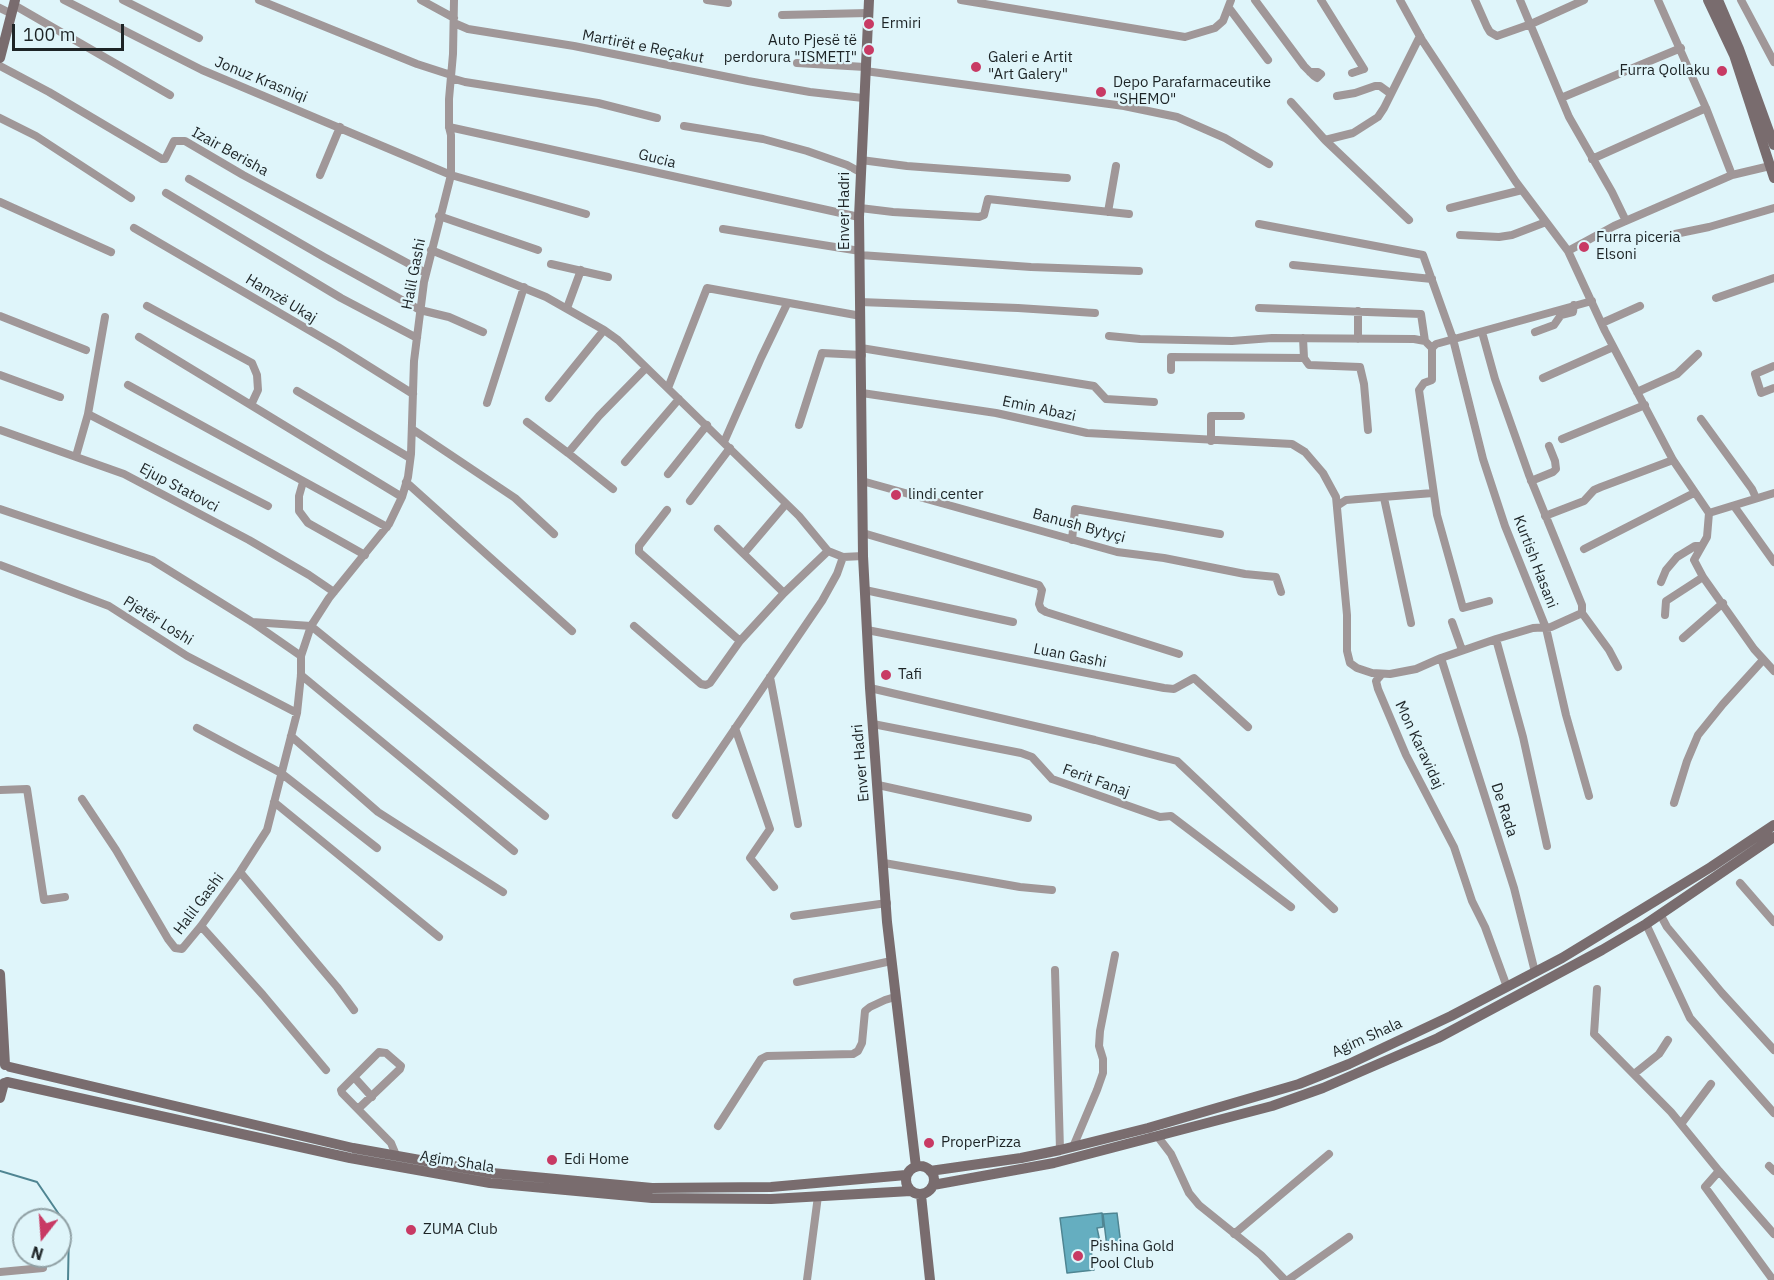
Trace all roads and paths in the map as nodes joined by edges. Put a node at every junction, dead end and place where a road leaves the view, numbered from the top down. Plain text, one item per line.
1 (64, 0) edge
2 (123, 0) edge
3 (259, 0) edge
4 (421, 0) edge
5 (454, 0) edge
6 (707, 0) edge
7 (869, 0) edge
8 (962, 0) edge
9 (1255, 0) edge
10 (1321, 0) edge
11 (1400, 0) edge
12 (1475, 0) edge
13 (1520, 0) edge
14 (1584, 0) edge
15 (1658, 0) edge
16 (1708, 0) edge
17 (1718, 0) edge
18 (1741, 0) edge
19 (728, 3) dead end
20 (1230, 4) edge
21 (13, 6) edge
22 (0, 8) edge
23 (868, 13) junction
24 (782, 15) dead end
25 (454, 20) junction
26 (1531, 24) junction
27 (1420, 36) junction
28 (199, 38) dead end
29 (1681, 48) junction
30 (0, 58) edge
31 (1268, 60) dead end
32 (1774, 62) edge
33 (796, 63) dead end
34 (0, 66) edge
35 (865, 69) junction
36 (1308, 70) dead end
37 (1352, 74) dead end
38 (451, 76) junction
39 (1391, 94) junction
40 (170, 95) dead end
41 (1336, 96) dead end
42 (863, 98) junction
43 (1561, 98) junction
44 (1291, 102) dead end
45 (1706, 108) junction
46 (0, 118) edge
47 (657, 118) dead end
48 (684, 126) dead end
49 (340, 127) junction
50 (449, 127) junction
51 (1325, 140) junction
52 (1774, 145) edge
53 (1592, 159) junction
54 (861, 160) junction
55 (1269, 164) dead end
56 (1116, 165) dead end
57 (1770, 166) junction
58 (860, 171) junction
59 (320, 175) dead end
60 (451, 175) junction
61 (1732, 175) junction
62 (1067, 178) dead end
63 (1774, 178) edge
64 (189, 179) dead end
65 (1522, 190) junction
66 (166, 193) dead end
67 (131, 198) dead end
68 (0, 202) edge
69 (1450, 208) dead end
70 (1774, 208) edge
71 (1108, 212) junction
72 (859, 213) junction
73 (586, 214) dead end
74 (1129, 214) dead end
75 (440, 216) junction
76 (1409, 220) dead end
77 (1626, 221) junction
78 (1546, 222) junction
79 (1259, 224) dead end
80 (134, 228) dead end
81 (723, 229) dead end
82 (1675, 234) dead end
83 (1460, 235) dead end
84 (431, 250) junction
85 (538, 250) dead end
86 (1568, 251) junction
87 (111, 252) dead end
88 (860, 253) junction
89 (551, 264) dead end
90 (1293, 265) dead end
91 (581, 270) junction
92 (1139, 271) dead end
93 (426, 273) junction
94 (608, 277) dead end
95 (1774, 278) edge
96 (1432, 279) junction
97 (524, 288) junction
98 (1716, 298) dead end
99 (1592, 300) junction
100 (860, 302) junction
101 (787, 304) junction
102 (1574, 305) junction
103 (147, 306) dead end
104 (1640, 306) dead end
105 (567, 308) junction
106 (1259, 308) dead end
107 (420, 310) junction
108 (1358, 311) junction
109 (1095, 313) dead end
110 (0, 316) edge
111 (861, 316) junction
112 (105, 317) dead end
113 (1602, 323) junction
114 (604, 330) junction
115 (483, 332) dead end
116 (1482, 332) junction
117 (1535, 332) dead end
118 (1109, 336) dead end
119 (139, 338) dead end
120 (417, 338) junction
121 (1303, 338) junction
122 (1358, 339) junction
123 (1453, 339) junction
124 (1425, 341) junction
125 (1613, 347) junction
126 (1432, 348) junction
127 (86, 350) dead end
128 (862, 352) junction
129 (1698, 354) dead end
130 (1304, 358) junction
131 (1774, 366) edge
132 (646, 368) junction
133 (1171, 370) dead end
134 (0, 375) edge
135 (1543, 378) dead end
136 (128, 385) dead end
137 (1774, 387) edge
138 (668, 388) junction
139 (297, 391) dead end
140 (1637, 392) junction
141 (862, 393) junction
142 (413, 394) junction
143 (60, 397) dead end
144 (549, 398) dead end
145 (679, 399) junction
146 (1155, 402) dead end
147 (487, 403) dead end
148 (250, 405) junction
149 (1645, 405) junction
150 (88, 414) junction
151 (1241, 416) dead end
152 (1701, 419) dead end
153 (527, 422) dead end
154 (706, 425) junction
155 (799, 425) dead end
156 (412, 429) junction
157 (0, 430) edge
158 (1368, 430) dead end
159 (1562, 438) dead end
160 (1211, 441) junction
161 (727, 445) junction
162 (1548, 446) dead end
163 (568, 453) junction
164 (76, 456) junction
165 (410, 458) junction
166 (1673, 460) junction
167 (625, 462) dead end
168 (668, 474) dead end
169 (862, 481) junction
170 (1531, 481) junction
171 (303, 482) junction
172 (406, 482) junction
173 (612, 489) dead end
174 (1433, 493) junction
175 (1694, 493) junction
176 (1774, 493) edge
177 (402, 497) junction
178 (1384, 498) junction
179 (1756, 498) junction
180 (690, 501) dead end
181 (786, 504) junction
182 (268, 506) dead end
183 (1337, 506) junction
184 (1734, 506) junction
185 (0, 509) edge
186 (667, 510) dead end
187 (1709, 513) junction
188 (1545, 516) junction
189 (387, 527) junction
190 (718, 529) dead end
191 (863, 533) junction
192 (554, 534) dead end
193 (1220, 534) dead end
194 (1072, 540) junction
195 (1700, 546) junction
196 (1584, 549) dead end
197 (746, 551) dead end
198 (828, 551) junction
199 (365, 555) junction
200 (863, 556) junction
201 (843, 557) junction
202 (1774, 562) edge
203 (0, 564) edge
204 (1703, 577) junction
205 (1661, 582) dead end
206 (865, 591) junction
207 (334, 592) junction
208 (1281, 592) dead end
209 (784, 593) junction
210 (1489, 601) dead end
211 (1723, 603) junction
212 (1582, 613) junction
213 (1665, 615) dead end
214 (252, 622) junction
215 (1012, 622) dead end
216 (1452, 622) dead end
217 (1411, 623) dead end
218 (311, 626) junction
219 (634, 626) dead end
220 (1546, 628) junction
221 (867, 630) junction
222 (572, 631) dead end
223 (1683, 638) dead end
224 (1496, 639) junction
225 (740, 640) junction
226 (1462, 650) junction
227 (1179, 654) dead end
228 (301, 656) junction
229 (1441, 657) junction
230 (1763, 660) junction
231 (1618, 667) dead end
232 (1774, 671) edge
233 (301, 675) junction
234 (1381, 675) junction
235 (770, 676) junction
236 (870, 688) junction
237 (297, 713) junction
238 (873, 724) junction
239 (1248, 727) dead end
240 (197, 728) dead end
241 (735, 729) junction
242 (291, 736) junction
243 (281, 773) junction
244 (878, 785) junction
245 (0, 790) edge
246 (1589, 796) dead end
247 (82, 799) dead end
248 (274, 802) junction
249 (1674, 803) dead end
250 (676, 815) dead end
251 (544, 816) dead end
252 (1028, 818) dead end
253 (798, 824) dead end
254 (1774, 825) edge
255 (1774, 837) edge
256 (1547, 846) dead end
257 (377, 848) dead end
258 (514, 851) dead end
259 (884, 863) junction
260 (240, 872) junction
261 (1740, 883) dead end
262 (774, 887) dead end
263 (1052, 890) dead end
264 (503, 892) dead end
265 (65, 897) dead end
266 (887, 903) junction
267 (1291, 907) dead end
268 (1334, 909) dead end
269 (1660, 914) junction
270 (794, 916) dead end
271 (1774, 922) edge
272 (1646, 924) junction
273 (201, 927) junction
274 (439, 937) dead end
275 (1115, 955) dead end
276 (891, 961) junction
277 (1055, 970) dead end
278 (1535, 972) junction
279 (0, 974) edge
280 (797, 982) dead end
281 (1507, 987) junction
282 (1597, 989) dead end
283 (895, 997) junction
284 (354, 1010) dead end
285 (1668, 1040) dead end
286 (1774, 1050) edge
287 (3, 1066) edge
288 (326, 1070) dead end
289 (1634, 1074) junction
290 (354, 1077) junction
291 (4, 1082) edge
292 (1711, 1084) dead end
293 (0, 1097) edge
294 (372, 1097) junction
295 (358, 1109) junction
296 (1774, 1113) edge
297 (1681, 1124) junction
298 (718, 1126) dead end
299 (1158, 1137) junction
300 (1073, 1147) junction
301 (1060, 1150) junction
302 (1329, 1154) dead end
303 (396, 1155) junction
304 (916, 1167) junction
305 (930, 1171) junction
306 (1719, 1171) junction
307 (906, 1175) junction
308 (933, 1185) junction
309 (916, 1193) junction
310 (818, 1196) junction
311 (1234, 1234) junction
312 (1774, 1234) edge
313 (1349, 1237) dead end
314 (43, 1269) dead end
315 (0, 1272) edge
316 (807, 1280) edge
317 (930, 1280) edge
318 (1287, 1280) edge
319 (1773, 1280) edge

1 - 49 street, Jonuz Krasniqi
2 - 28 street
3 - 38 street
4 - 25 street, Martirët e Reçakut
5 - 25 street, Halil Gashi
6 - 19 street
7 - 23 main road, Enver Hadri
8 - 20 street
9 - 36 street
10 - 37 street
11 - 27 street
12 - 26 street
13 - 26 street
14 - 26 street
15 - 29 street
16 - 57 main road
17 - 52 main road
18 - 32 street
20 - 31 street
21 - 22 street
21 - 30 main road
21 - 40 street
23 - 24 street
23 - 35 main road, Enver Hadri
25 - 38 street, Halil Gashi
25 - 42 street, Martirët e Reçakut
26 - 43 street
27 - 39 street
27 - 65 street
29 - 43 street
29 - 45 street
33 - 35 street
34 - 93 street, Izair Berisha
35 - 42 main road, Enver Hadri
35 - 55 street
38 - 47 street
38 - 50 street, Halil Gashi
39 - 41 street
39 - 51 street
42 - 54 main road, Enver Hadri
43 - 53 street
44 - 51 street
45 - 53 street
45 - 61 street
46 - 67 street
48 - 58 street
49 - 59 street
49 - 60 street, Jonuz Krasniqi
50 - 60 street, Halil Gashi
50 - 72 street, Gucia
51 - 76 street
53 - 77 street
54 - 58 main road, Enver Hadri
54 - 62 street
56 - 71 street
57 - 61 street
57 - 63 main road
58 - 72 main road, Enver Hadri
60 - 73 street, Jonuz Krasniqi
60 - 75 street, Halil Gashi
61 - 77 street
64 - 107 street
65 - 69 street
65 - 78 street
66 - 120 street
68 - 87 street
70 - 82 street
71 - 72 street, Gucia
71 - 74 street
72 - 88 main road, Enver Hadri
75 - 84 street, Halil Gashi
75 - 85 street
77 - 86 street
78 - 83 street
78 - 86 street
79 - 96 street, Kurtish Hasani
80 - 142 street, Hamzë Ukaj
81 - 88 street
84 - 93 street, Halil Gashi
84 - 97 street
86 - 99 street
88 - 92 street
88 - 100 main road, Enver Hadri
89 - 91 street
90 - 96 street
91 - 94 street
91 - 105 street
93 - 107 street, Halil Gashi
95 - 98 street
96 - 123 street, Kurtish Hasani
97 - 105 street
97 - 147 street
99 - 102 street
99 - 113 street
100 - 109 street
100 - 111 main road, Enver Hadri
101 - 111 street
101 - 138 street
101 - 161 street
102 - 116 street
102 - 117 street
103 - 148 street
104 - 113 street
105 - 114 street
106 - 108 street
107 - 115 street
107 - 120 street, Halil Gashi
108 - 122 street
108 - 124 street
110 - 127 street
111 - 128 main road, Enver Hadri
112 - 150 street
113 - 125 street
114 - 132 street
114 - 144 street
116 - 123 street
116 - 170 street
118 - 121 street
119 - 148 street
120 - 142 street, Halil Gashi
121 - 122 street
121 - 130 street
122 - 124 street
123 - 126 street
123 - 220 street, Kurtish Hasani
124 - 126 street
125 - 135 street
125 - 140 street
126 - 174 street
128 - 141 main road, Enver Hadri
128 - 146 street
128 - 155 street
129 - 140 street
130 - 133 street
130 - 158 street
131 - 137 street
132 - 138 street
132 - 163 street
134 - 143 street
136 - 171 street
138 - 145 street
139 - 165 street
140 - 149 street
141 - 160 street, Emin Abazi
141 - 169 main road, Enver Hadri
142 - 156 street, Halil Gashi
145 - 154 street
145 - 167 street
148 - 177 street
149 - 159 street
149 - 166 street
150 - 164 street
150 - 182 street
151 - 160 street
152 - 179 street
153 - 163 street
154 - 161 street
154 - 168 street
156 - 165 street, Halil Gashi
156 - 192 street
157 - 164 street, Ejup Statovci
160 - 183 street, Emin Abazi
161 - 180 street
161 - 181 street
162 - 170 street
163 - 173 street
164 - 207 street, Ejup Statovci
165 - 172 street, Halil Gashi
166 - 175 street
166 - 188 street
169 - 191 main road, Enver Hadri
169 - 194 street, Banush Bytyçi
170 - 188 street
171 - 189 street
171 - 199 street
172 - 177 street, Halil Gashi
172 - 222 street
174 - 178 street
174 - 210 street
175 - 187 street
175 - 196 street
176 - 179 street
177 - 189 street, Halil Gashi
178 - 183 street
178 - 217 street
179 - 184 street
181 - 197 street
181 - 198 street
183 - 234 street, Emin Abazi
184 - 187 street
184 - 202 street
185 - 214 street
186 - 225 street
187 - 195 street
188 - 212 street
189 - 199 street, Halil Gashi
190 - 209 street
191 - 200 main road, Enver Hadri
191 - 227 street
193 - 194 street
194 - 208 street, Banush Bytyçi
195 - 204 street
195 - 205 street
198 - 201 street
198 - 209 street
199 - 207 street, Halil Gashi
200 - 201 street
200 - 206 main road, Enver Hadri
201 - 235 street
203 - 237 street, Pjetër Loshi
204 - 211 street
204 - 213 street
206 - 215 street
206 - 221 main road, Enver Hadri
207 - 218 street, Halil Gashi
209 - 225 street
211 - 223 street
211 - 230 street
212 - 220 street
212 - 231 street
214 - 218 street
214 - 228 street
216 - 226 street
218 - 228 street, Halil Gashi
218 - 251 street
219 - 225 street
220 - 224 street
220 - 246 street, Kurtish Hasani
221 - 236 main road, Enver Hadri
221 - 239 street, Luan Gashi
224 - 226 street
224 - 256 street
226 - 229 street
228 - 233 street, Halil Gashi
229 - 234 street
229 - 278 street, De Rada
230 - 232 street
230 - 249 street
233 - 237 street, Halil Gashi
233 - 258 street
234 - 281 street, Mon Karavidaj
235 - 241 street
235 - 253 street
236 - 238 main road, Enver Hadri
236 - 268 street
237 - 242 street, Halil Gashi
238 - 244 main road, Enver Hadri
238 - 267 street, Ferit Fanaj
240 - 243 street
241 - 250 street
241 - 262 street
242 - 243 street, Halil Gashi
242 - 264 street
243 - 248 street, Halil Gashi
243 - 257 street
244 - 252 street
244 - 259 main road, Enver Hadri
245 - 265 street
247 - 273 street, Halil Gashi
248 - 260 street, Halil Gashi
248 - 274 street
254 - 278 main road, Agim Shala
255 - 269 main road, Agim Shala
259 - 263 street
259 - 266 main road, Enver Hadri
260 - 273 street, Halil Gashi
260 - 284 street
261 - 271 street
266 - 270 street
266 - 276 main road, Enver Hadri
269 - 272 main road, Agim Shala
269 - 286 street
272 - 296 street
272 - 299 main road, Agim Shala
273 - 288 street
275 - 300 street
276 - 280 street
276 - 283 main road, Enver Hadri
277 - 301 street
278 - 281 main road, Agim Shala
279 - 287 main road
281 - 300 main road, Agim Shala
282 - 289 street
283 - 298 street
283 - 304 main road, Enver Hadri
285 - 289 street
287 - 291 main road
287 - 303 main road, Agim Shala
289 - 297 street
290 - 294 street
290 - 294 street
290 - 295 street
291 - 293 main road
291 - 310 main road, Agim Shala
292 - 297 street
294 - 295 street
295 - 303 street
297 - 306 street
299 - 308 main road, Agim Shala
299 - 311 street
300 - 301 main road, Agim Shala
301 - 305 main road, Agim Shala
302 - 311 street
303 - 307 main road, Agim Shala
304 - 305 main road, Agim Shala
304 - 307 main road
305 - 308 main road
306 - 312 street
306 - 319 street
307 - 309 main road
308 - 309 main road
309 - 310 main road, Agim Shala
309 - 317 main road
310 - 316 street
311 - 318 street
313 - 318 street
314 - 315 street

